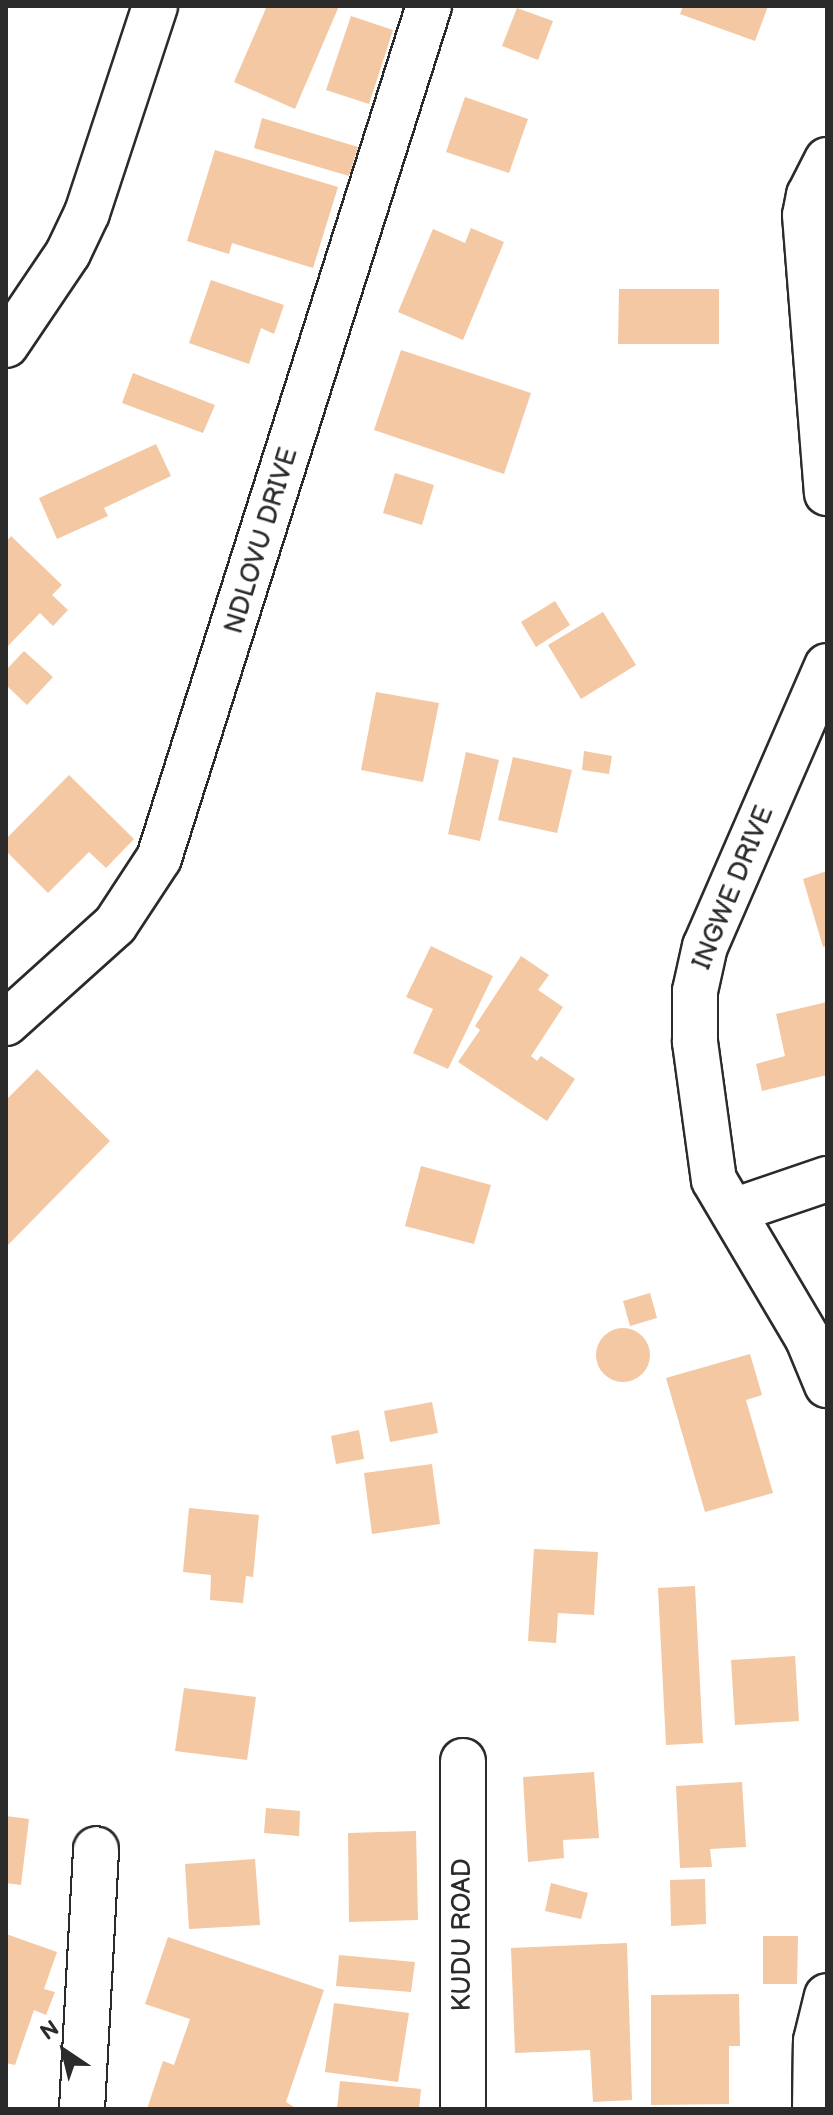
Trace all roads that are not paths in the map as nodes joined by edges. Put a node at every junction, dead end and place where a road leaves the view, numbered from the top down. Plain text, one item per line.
1 (429, 6) edge
2 (151, 8) edge
3 (827, 160) edge
4 (6, 345) edge
5 (827, 493) edge
6 (827, 666) edge
7 (6, 1023) edge
8 (827, 1179) edge
9 (733, 1211) junction
10 (827, 1385) edge
11 (463, 1761) dead end
12 (96, 1849) dead end
13 (827, 1996) edge
14 (82, 2109) edge
15 (463, 2109) edge
16 (815, 2109) edge

1 - 7 street, NDLOVU DRIVE
2 - 4 street
3 - 5 street
6 - 9 street, INGWE DRIVE
8 - 9 street
9 - 10 street, INGWE DRIVE
11 - 15 street, KUDU ROAD
12 - 14 street
13 - 16 street

